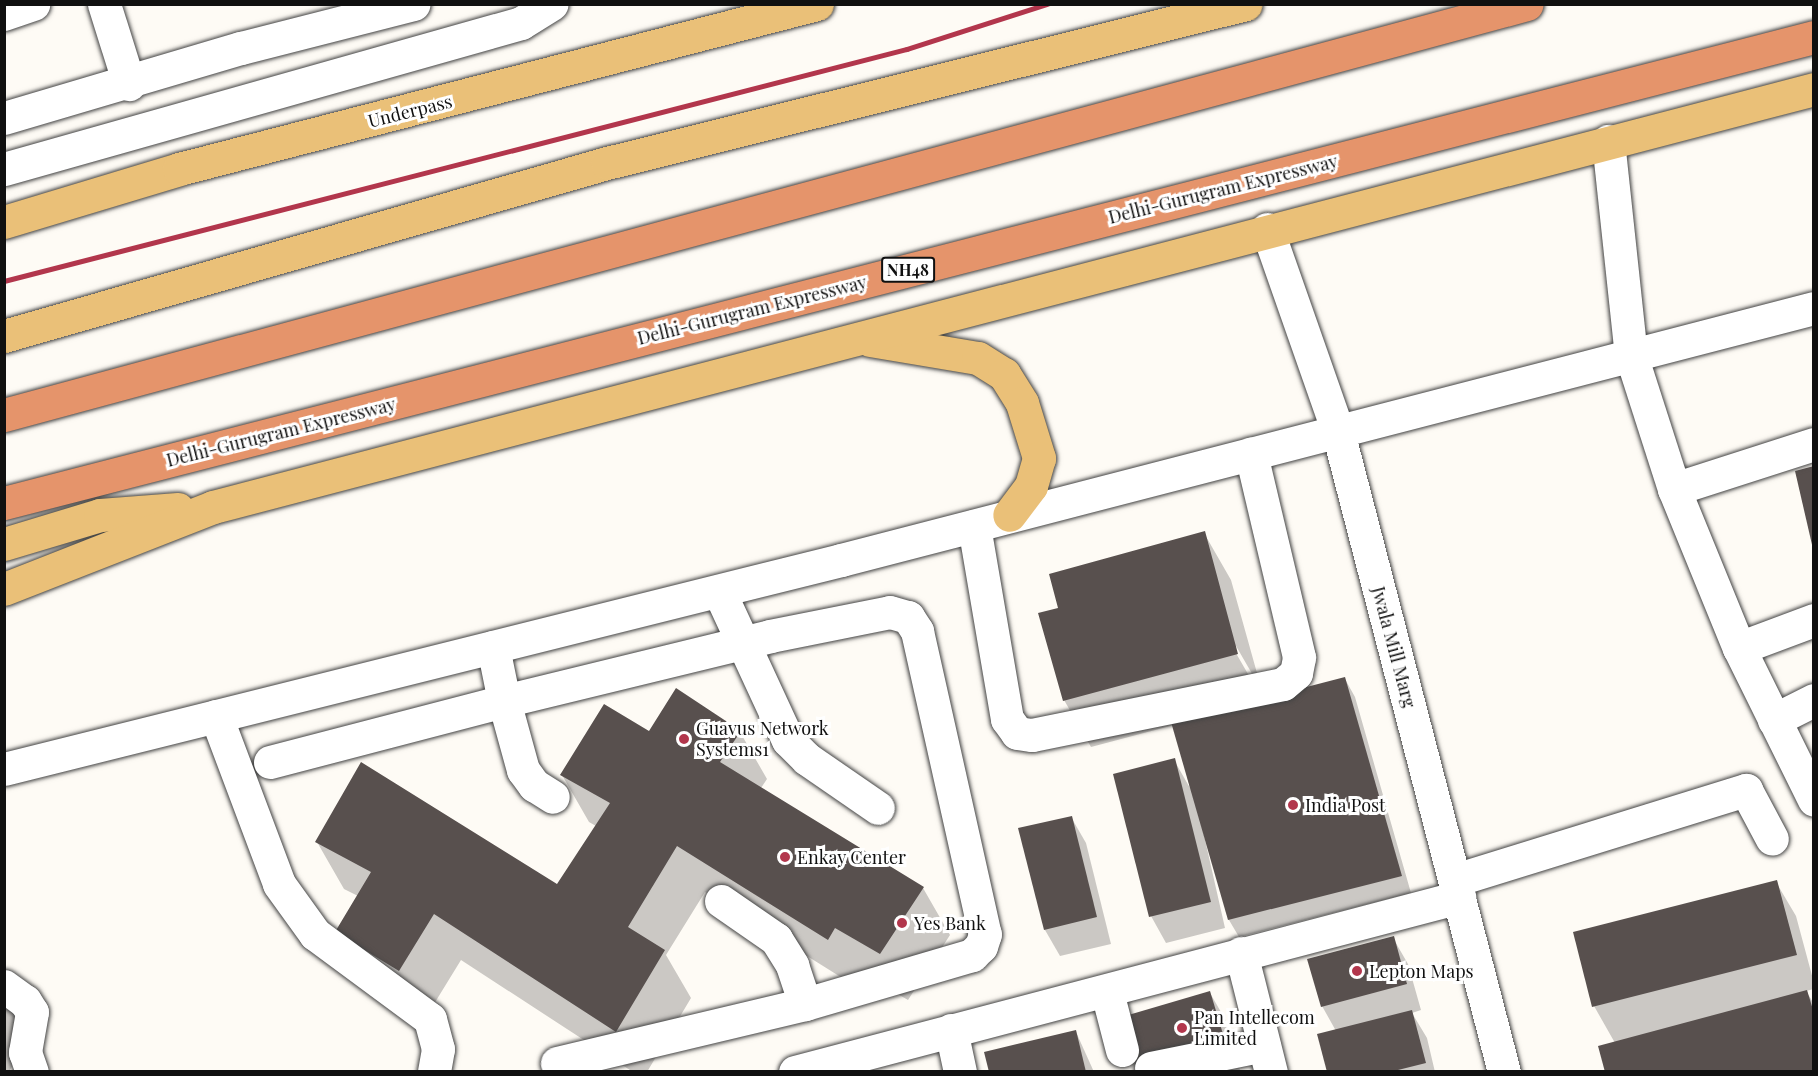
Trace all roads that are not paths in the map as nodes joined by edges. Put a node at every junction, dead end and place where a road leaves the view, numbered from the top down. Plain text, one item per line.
1 (33, 4) edge
2 (104, 4) edge
3 (413, 4) edge
4 (552, 4) edge
5 (817, 4) edge
6 (1246, 4) edge
7 (1527, 4) edge
8 (4, 14) edge
9 (1814, 37) edge
10 (129, 84) junction
11 (1814, 89) edge
12 (4, 118) edge
13 (1608, 141) junction
14 (4, 169) edge
15 (4, 222) edge
16 (1267, 229) junction
17 (1814, 308) edge
18 (4, 336) edge
19 (854, 338) junction
20 (1631, 355) junction
21 (4, 414) edge
22 (1338, 432) junction
23 (1814, 444) edge
24 (1251, 454) junction
25 (1674, 489) junction
26 (4, 503) edge
27 (213, 507) junction
28 (1009, 515) junction
29 (974, 526) junction
30 (4, 544) edge
31 (4, 589) edge
32 (719, 591) junction
33 (1814, 620) edge
34 (741, 643) junction
35 (493, 647) junction
36 (1739, 648) junction
37 (1814, 700) edge
38 (504, 701) junction
39 (216, 716) junction
40 (1774, 720) junction
41 (270, 762) dead end
42 (4, 769) edge
43 (553, 797) dead end
44 (1814, 800) edge
45 (878, 808) dead end
46 (1772, 839) dead end
47 (1457, 888) junction
48 (721, 902) dead end
49 (1241, 953) junction
50 (4, 986) edge
51 (1107, 992) junction
52 (805, 1004) junction
53 (951, 1030) junction
54 (1122, 1050) dead end
55 (1268, 1058) edge
56 (557, 1063) dead end
57 (845, 1065) edge
58 (1151, 1068) dead end
59 (32, 1071) edge
60 (434, 1071) edge
61 (795, 1071) edge
62 (960, 1071) edge
63 (1503, 1071) edge

1 - 8 street
2 - 10 street
3 - 10 street
4 - 14 street
5 - 15 main road, Underpass
6 - 18 main road
7 - 21 highway
9 - 26 highway, Delhi-Gurugram Expressway / NH48
10 - 12 street
11 - 13 main road
13 - 16 main road
13 - 20 street
16 - 19 main road
16 - 22 street, Jwala Mill Marg
17 - 20 street
19 - 27 main road
19 - 28 main road
20 - 22 street
20 - 25 street
22 - 24 street
22 - 47 street, Jwala Mill Marg
23 - 25 street
24 - 28 street
24 - 29 street
25 - 36 street
27 - 30 main road
27 - 31 main road
28 - 29 street
29 - 32 street
32 - 34 street
32 - 35 street
33 - 36 street
34 - 38 street
34 - 45 street
34 - 52 street
35 - 38 street
35 - 39 street
36 - 40 street
37 - 40 street
38 - 41 street
38 - 43 street
39 - 42 street
39 - 60 street
40 - 44 street
46 - 47 street
47 - 49 street
47 - 63 street, Jwala Mill Marg
48 - 52 street
49 - 51 street
49 - 55 street
50 - 59 street
51 - 53 street
51 - 54 street
52 - 56 street
53 - 57 street
53 - 62 street
55 - 58 street
57 - 61 street

